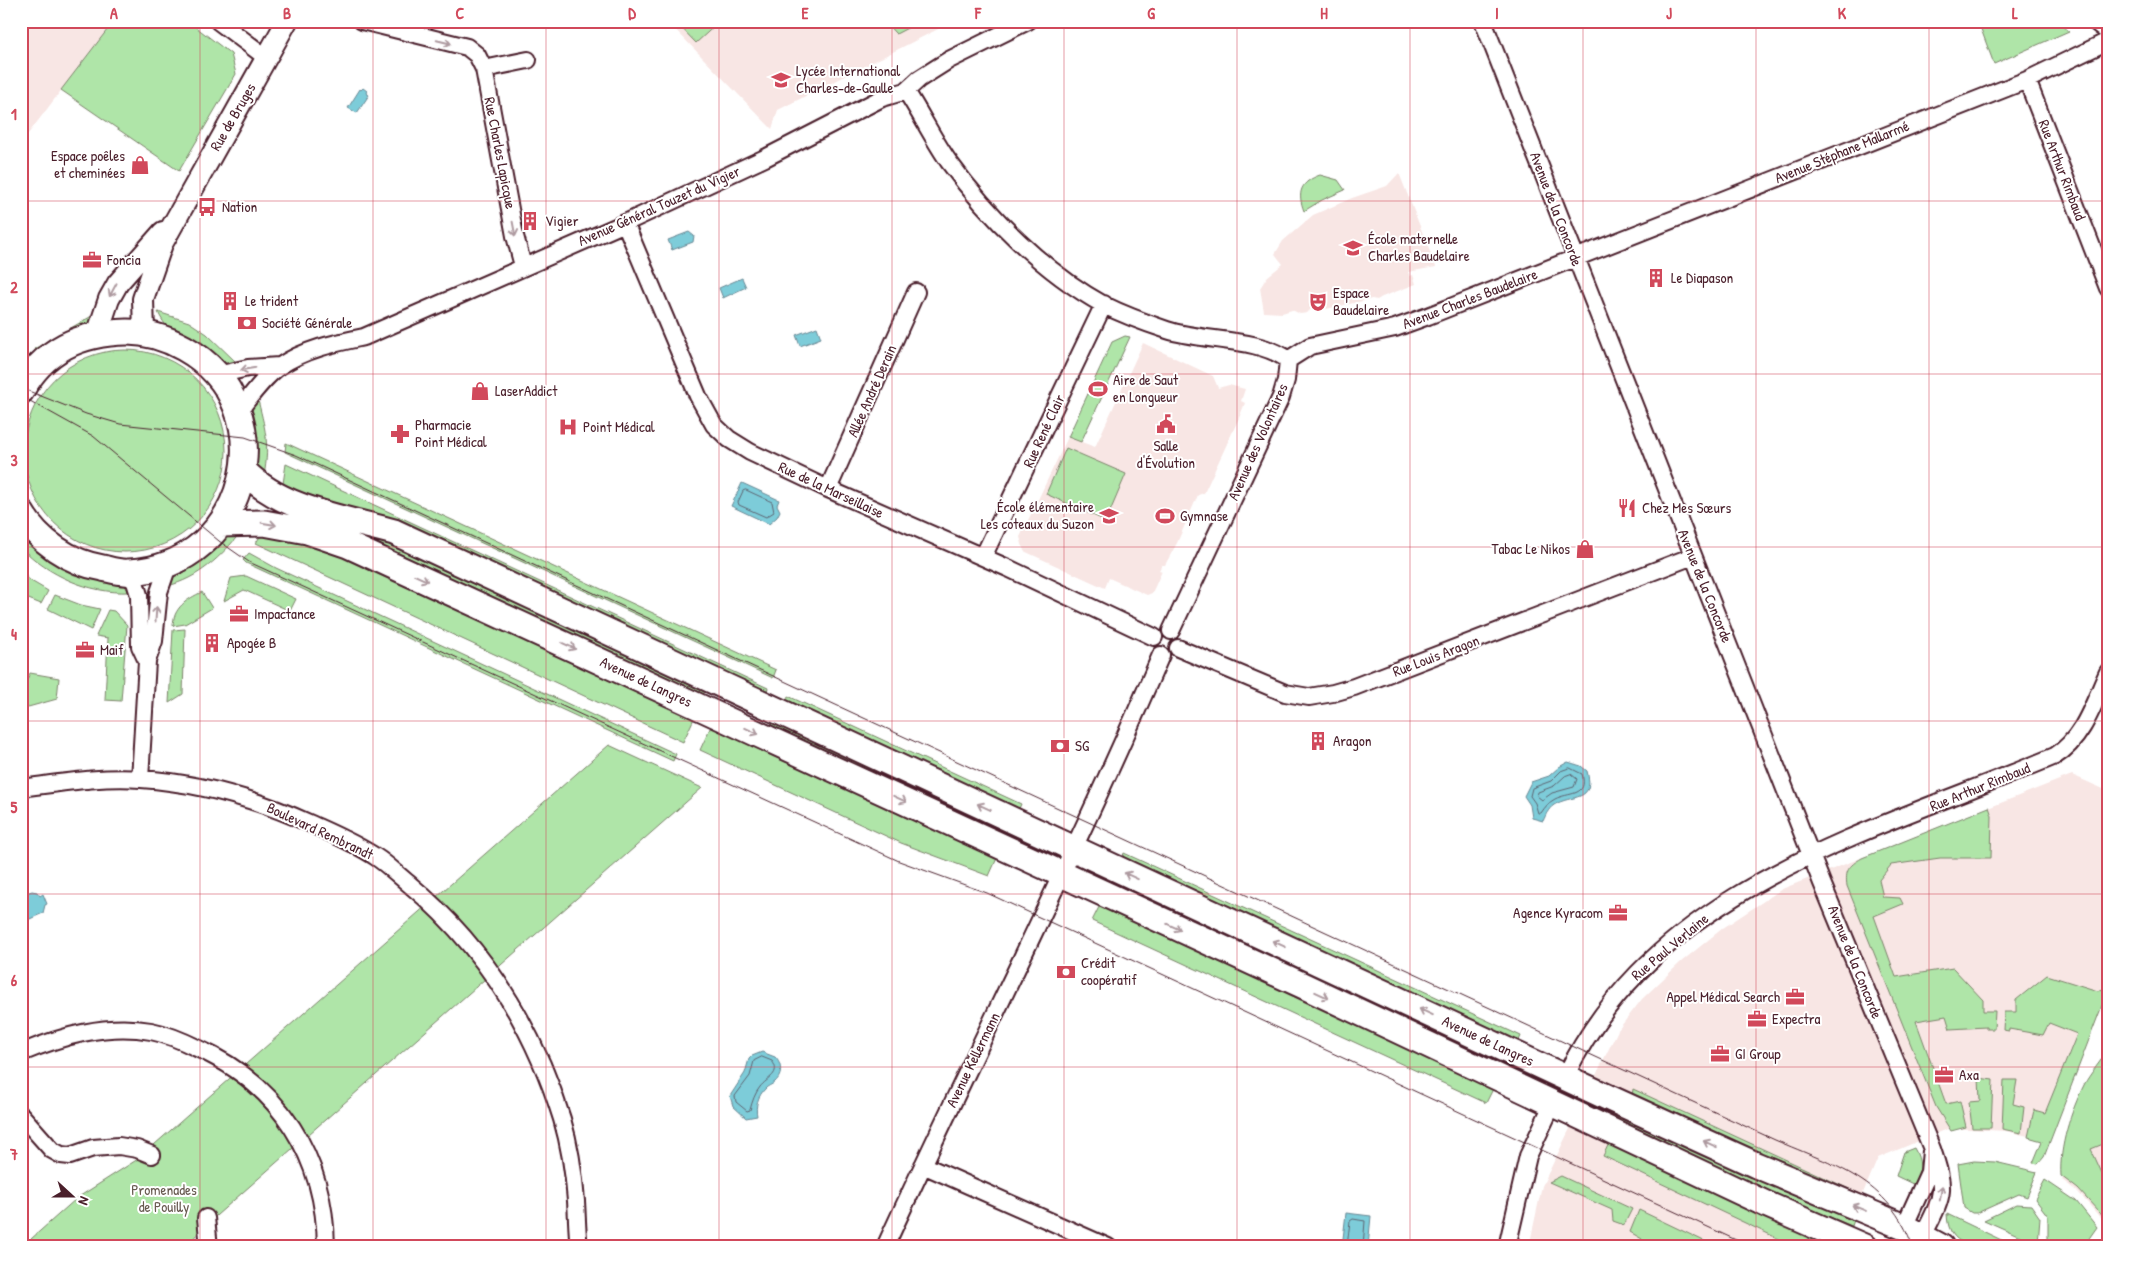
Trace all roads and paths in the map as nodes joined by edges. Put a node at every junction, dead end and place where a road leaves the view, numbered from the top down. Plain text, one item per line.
1 (218, 21) edge
2 (287, 21) edge
3 (362, 21) edge
4 (1028, 21) edge
5 (1483, 21) edge
6 (2094, 21) edge
7 (2108, 32) edge
8 (2108, 41) edge
9 (268, 58) junction
10 (528, 60) dead end
11 (484, 69) junction
12 (2027, 80) junction
13 (906, 91) junction
14 (178, 213) junction
15 (625, 223) junction
16 (1575, 258) junction
17 (523, 266) junction
18 (2108, 288) edge
19 (916, 292) dead end
20 (1104, 304) junction
21 (144, 332) junction
22 (97, 335) junction
23 (1288, 360) junction
24 (29, 364) edge
25 (279, 366) junction
26 (217, 375) junction
27 (21, 391) edge
28 (238, 412) junction
29 (244, 471) junction
30 (828, 489) junction
31 (21, 512) edge
32 (220, 524) junction
33 (1693, 556) junction
34 (984, 557) junction
35 (169, 563) junction
36 (127, 573) junction
37 (1171, 631) junction
38 (1154, 637) junction
39 (1178, 648) junction
40 (1161, 655) junction
41 (147, 661) junction
42 (2108, 672) edge
43 (140, 779) junction
44 (21, 788) edge
45 (1074, 848) junction
46 (1810, 854) junction
47 (1062, 874) junction
48 (21, 1053) edge
49 (1566, 1077) junction
50 (1553, 1103) junction
51 (21, 1115) edge
52 (152, 1155) dead end
53 (922, 1165) junction
54 (206, 1218) dead end
55 (1917, 1241) edge
56 (210, 1247) edge
57 (326, 1247) edge
58 (579, 1247) edge
59 (885, 1247) edge
60 (1108, 1247) edge
61 (1507, 1247) edge
62 (1864, 1247) edge

1 - 9 street
2 - 9 street, Rue de Bruges
3 -> 11 street, Rue Charles Lapicque
4 - 13 street, Avenue Général Touzet du Vigier
5 - 16 street, Avenue de la Concorde
6 - 7 street
8 - 12 street, Avenue Stéphane Mallarmé
9 - 14 street, Rue de Bruges
10 - 11 street
11 -> 17 street, Rue Charles Lapicque
12 - 16 street, Avenue Stéphane Mallarmé
12 - 18 street, Rue Arthur Rimbaud
13 - 15 street, Avenue Général Touzet du Vigier
13 - 20 street
14 - 21 street, Rue de Bruges
14 -> 22 street, Rue de Bruges
15 - 17 street, Avenue Général Touzet du Vigier
15 - 30 street, Rue de la Marseillaise
16 - 23 street, Avenue Charles Baudelaire
16 - 33 street, Avenue de la Concorde
17 - 25 street, Avenue Général Touzet du Vigier
19 - 30 street, Allée André Derain
20 - 23 street
20 - 34 street, Rue René Clair
21 - 22 main road
21 - 26 main road
22 - 24 main road
23 - 37 street, Avenue des Volontaires
24 - 27 main road
25 -> 26 street, Avenue Général Touzet du Vigier
25 - 28 street, Avenue Général Touzet du Vigier
26 - 28 main road
28 - 29 main road
29 - 32 main road
45 -> 29 main road, Avenue de Langres
30 - 34 street, Rue de la Marseillaise
31 - 36 main road
32 - 35 main road
32 -> 47 main road, Avenue de Langres
33 - 39 street, Rue Louis Aragon
33 - 46 street, Avenue de la Concorde
34 - 38 street, Rue de la Marseillaise
35 - 36 main road
41 -> 35 street
36 - 41 street
37 - 38 street
37 - 39 street
38 - 40 street
39 - 40 street
40 - 45 street
41 - 43 street
42 - 46 street, Rue Arthur Rimbaud
43 - 44 street, Boulevard Rembrandt
43 - 58 street, Boulevard Rembrandt
45 - 47 street
49 -> 45 main road, Avenue de Langres
46 - 49 street, Rue Paul Verlaine
46 - 55 street, Avenue de la Concorde
47 -> 50 main road, Avenue de Langres
47 - 53 street, Avenue Kellermann
48 - 57 street
55 -> 49 main road, Avenue de Langres
50 - 61 street
50 - 62 main road, Avenue de Langres
51 - 52 street
53 - 59 street, Avenue Kellermann
53 - 60 street
54 - 56 street

